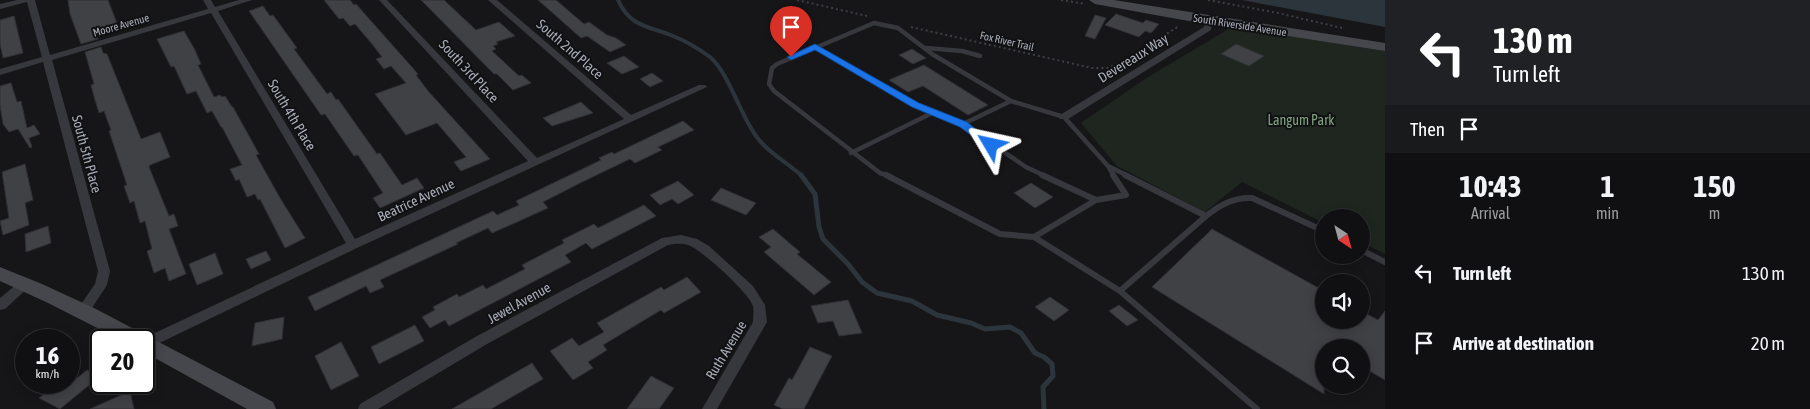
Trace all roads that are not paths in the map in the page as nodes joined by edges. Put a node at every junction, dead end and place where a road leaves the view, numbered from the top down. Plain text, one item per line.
1 (26, 0) edge
2 (31, 0) edge
3 (207, 0) edge
4 (248, 0) edge
5 (383, 0) edge
6 (492, 0) edge
7 (1095, 0) edge
8 (0, 7) edge
9 (213, 10) junction
10 (1208, 19) junction
11 (815, 47) junction
12 (1385, 47) edge
13 (925, 48) junction
14 (980, 56) dead end
15 (47, 58) junction
16 (0, 72) edge
17 (702, 87) dead end
18 (1011, 101) junction
19 (934, 112) junction
20 (1064, 117) junction
21 (630, 119) junction
22 (963, 124) junction
23 (851, 153) junction
24 (535, 162) junction
25 (1108, 166) junction
26 (1096, 200) junction
27 (1206, 216) junction
28 (1315, 227) edge
29 (1034, 238) junction
30 (693, 242) joint
31 (353, 245) junction
32 (1370, 254) edge
33 (1385, 262) edge
34 (0, 274) edge
35 (26, 283) junction
36 (1120, 292) junction
37 (0, 305) edge
38 (83, 310) junction
39 (118, 329) edge
40 (155, 336) edge
41 (155, 349) edge
42 (266, 409) edge
43 (365, 409) edge
44 (708, 409) edge
45 (1257, 409) edge

1 - 8 street
2 - 15 street, South 5th Place
3 - 9 street, South 4th Place
4 - 9 street, Moore Avenue
5 - 24 street, South 3rd Place
6 - 21 street, South 2nd Place
7 - 10 main road, South Riverside Avenue
9 - 15 street, Moore Avenue
9 - 31 street, South 4th Place
10 - 12 main road, South Riverside Avenue
10 - 20 street, Devereaux Way
11 - 13 lane
11 - 19 lane
11 - 23 lane
13 - 14 lane
13 - 18 lane
15 - 16 street, Moore Avenue
15 - 38 street, South 5th Place
17 - 21 street, Beatrice Avenue
18 - 20 lane
18 - 22 lane
19 - 22 lane
19 - 23 lane
20 - 25 lane
21 - 24 street, Beatrice Avenue
22 - 26 lane
23 - 29 lane
24 - 31 street, Beatrice Avenue
25 - 26 lane
25 - 27 lane
26 - 29 lane
27 - 28 lane
27 - 36 lane
29 - 36 lane
30 - 43 street, Jewel Avenue
30 - 44 street, Ruth Avenue
31 - 40 street, Beatrice Avenue
32 - 33 lane
34 - 35 main road
35 - 37 street
35 - 38 main road
36 - 45 lane
38 - 39 main road
41 - 42 main road

